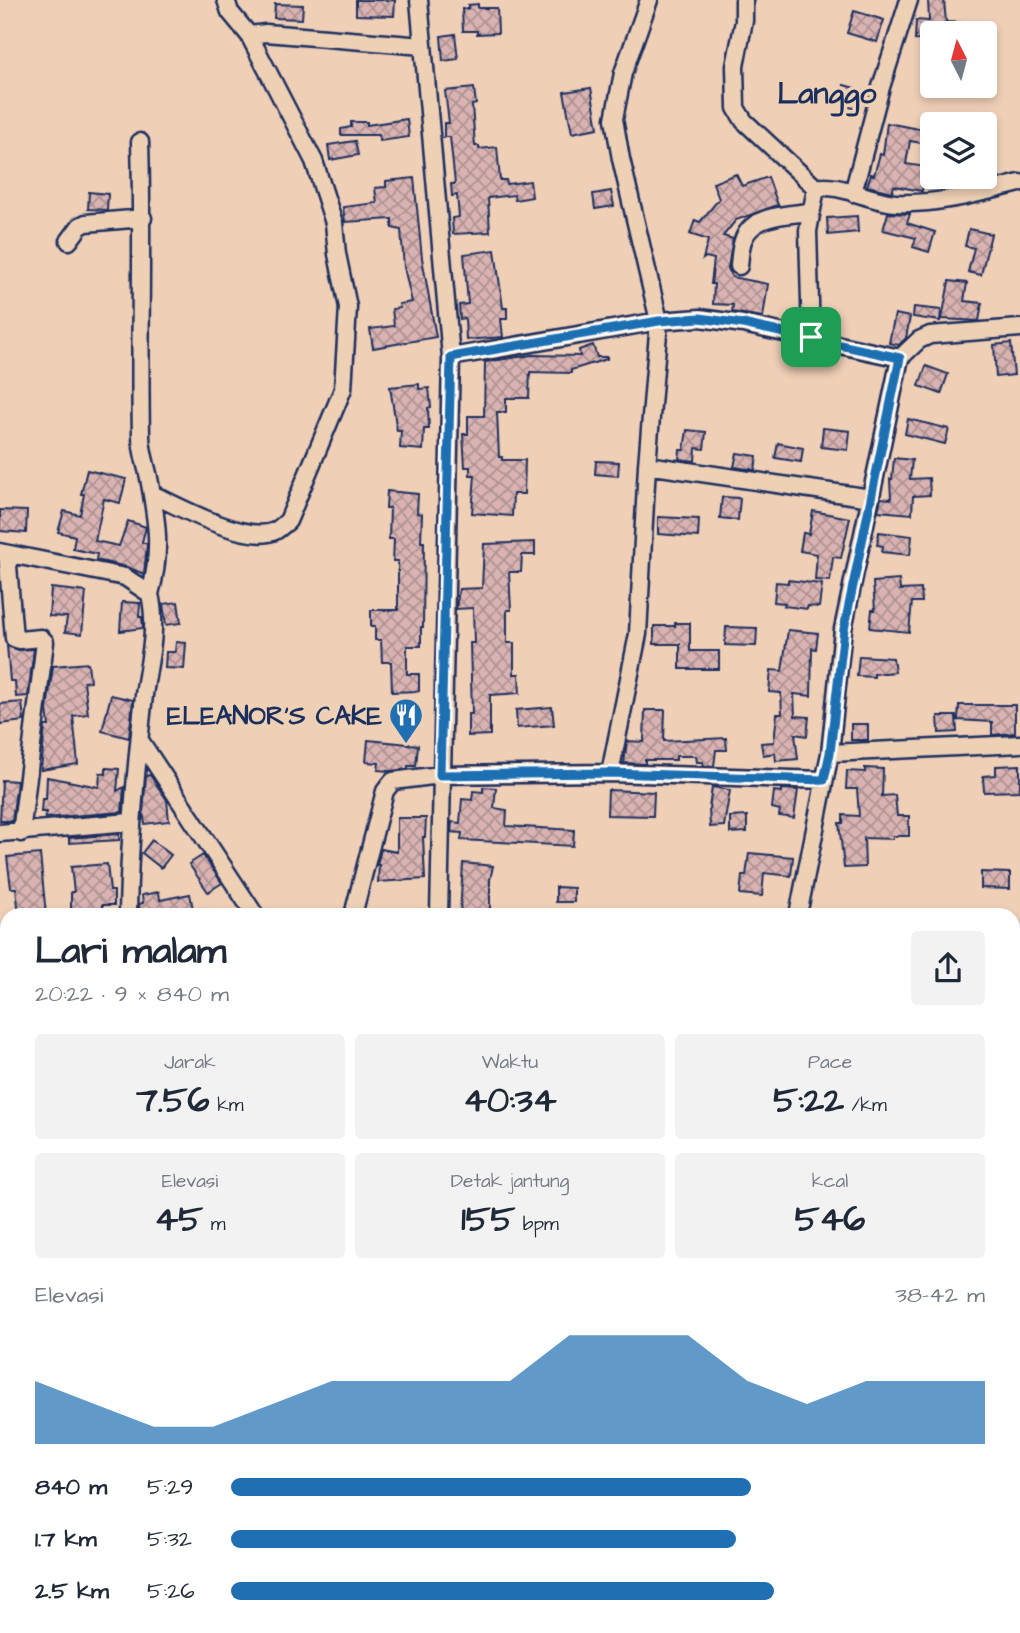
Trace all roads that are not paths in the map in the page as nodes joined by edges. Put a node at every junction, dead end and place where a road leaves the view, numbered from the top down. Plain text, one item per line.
1 (226, 0) edge
2 (419, 0) edge
3 (649, 0) edge
4 (744, 0) edge
5 (909, 0) edge
6 (249, 35) junction
7 (423, 46) junction
8 (140, 142) dead end
9 (1020, 183) edge
10 (816, 188) junction
11 (853, 193) junction
12 (810, 212) junction
13 (142, 218) junction
14 (69, 241) dead end
15 (739, 267) dead end
16 (659, 321) junction
17 (1020, 328) edge
18 (811, 337) junction
19 (451, 357) junction
20 (900, 358) junction
21 (647, 465) junction
22 (152, 495) junction
23 (871, 498) junction
24 (4, 553) edge
25 (150, 594) junction
26 (141, 742) junction
27 (1020, 744) edge
28 (830, 753) junction
29 (610, 773) junction
30 (440, 775) junction
31 (824, 780) junction
32 (130, 822) junction
33 (0, 833) edge
34 (21, 833) junction
35 (128, 908) edge
36 (250, 908) edge
37 (355, 908) edge
38 (439, 908) edge
39 (799, 908) edge

1 - 6 street
2 - 7 street
3 - 16 street
4 - 10 street
5 - 11 street
6 - 7 street
6 - 22 street
7 - 19 street
8 - 13 street
9 - 11 street
10 - 11 street
10 - 12 street
12 - 15 street
12 - 18 street
13 - 14 street
13 - 22 street
16 - 18 street
16 - 19 street
16 - 21 street
17 - 20 street
18 - 20 street
19 - 30 street
20 - 23 street
21 - 23 street
21 - 29 street
22 - 25 street
23 - 28 street
24 - 25 street
24 - 34 street
25 - 26 street
26 - 32 street
26 - 36 street
27 - 28 street
28 - 31 street
29 - 30 street
29 - 31 street
30 - 37 street
30 - 38 street
31 - 39 street
32 - 34 street
32 - 35 street
33 - 34 street

